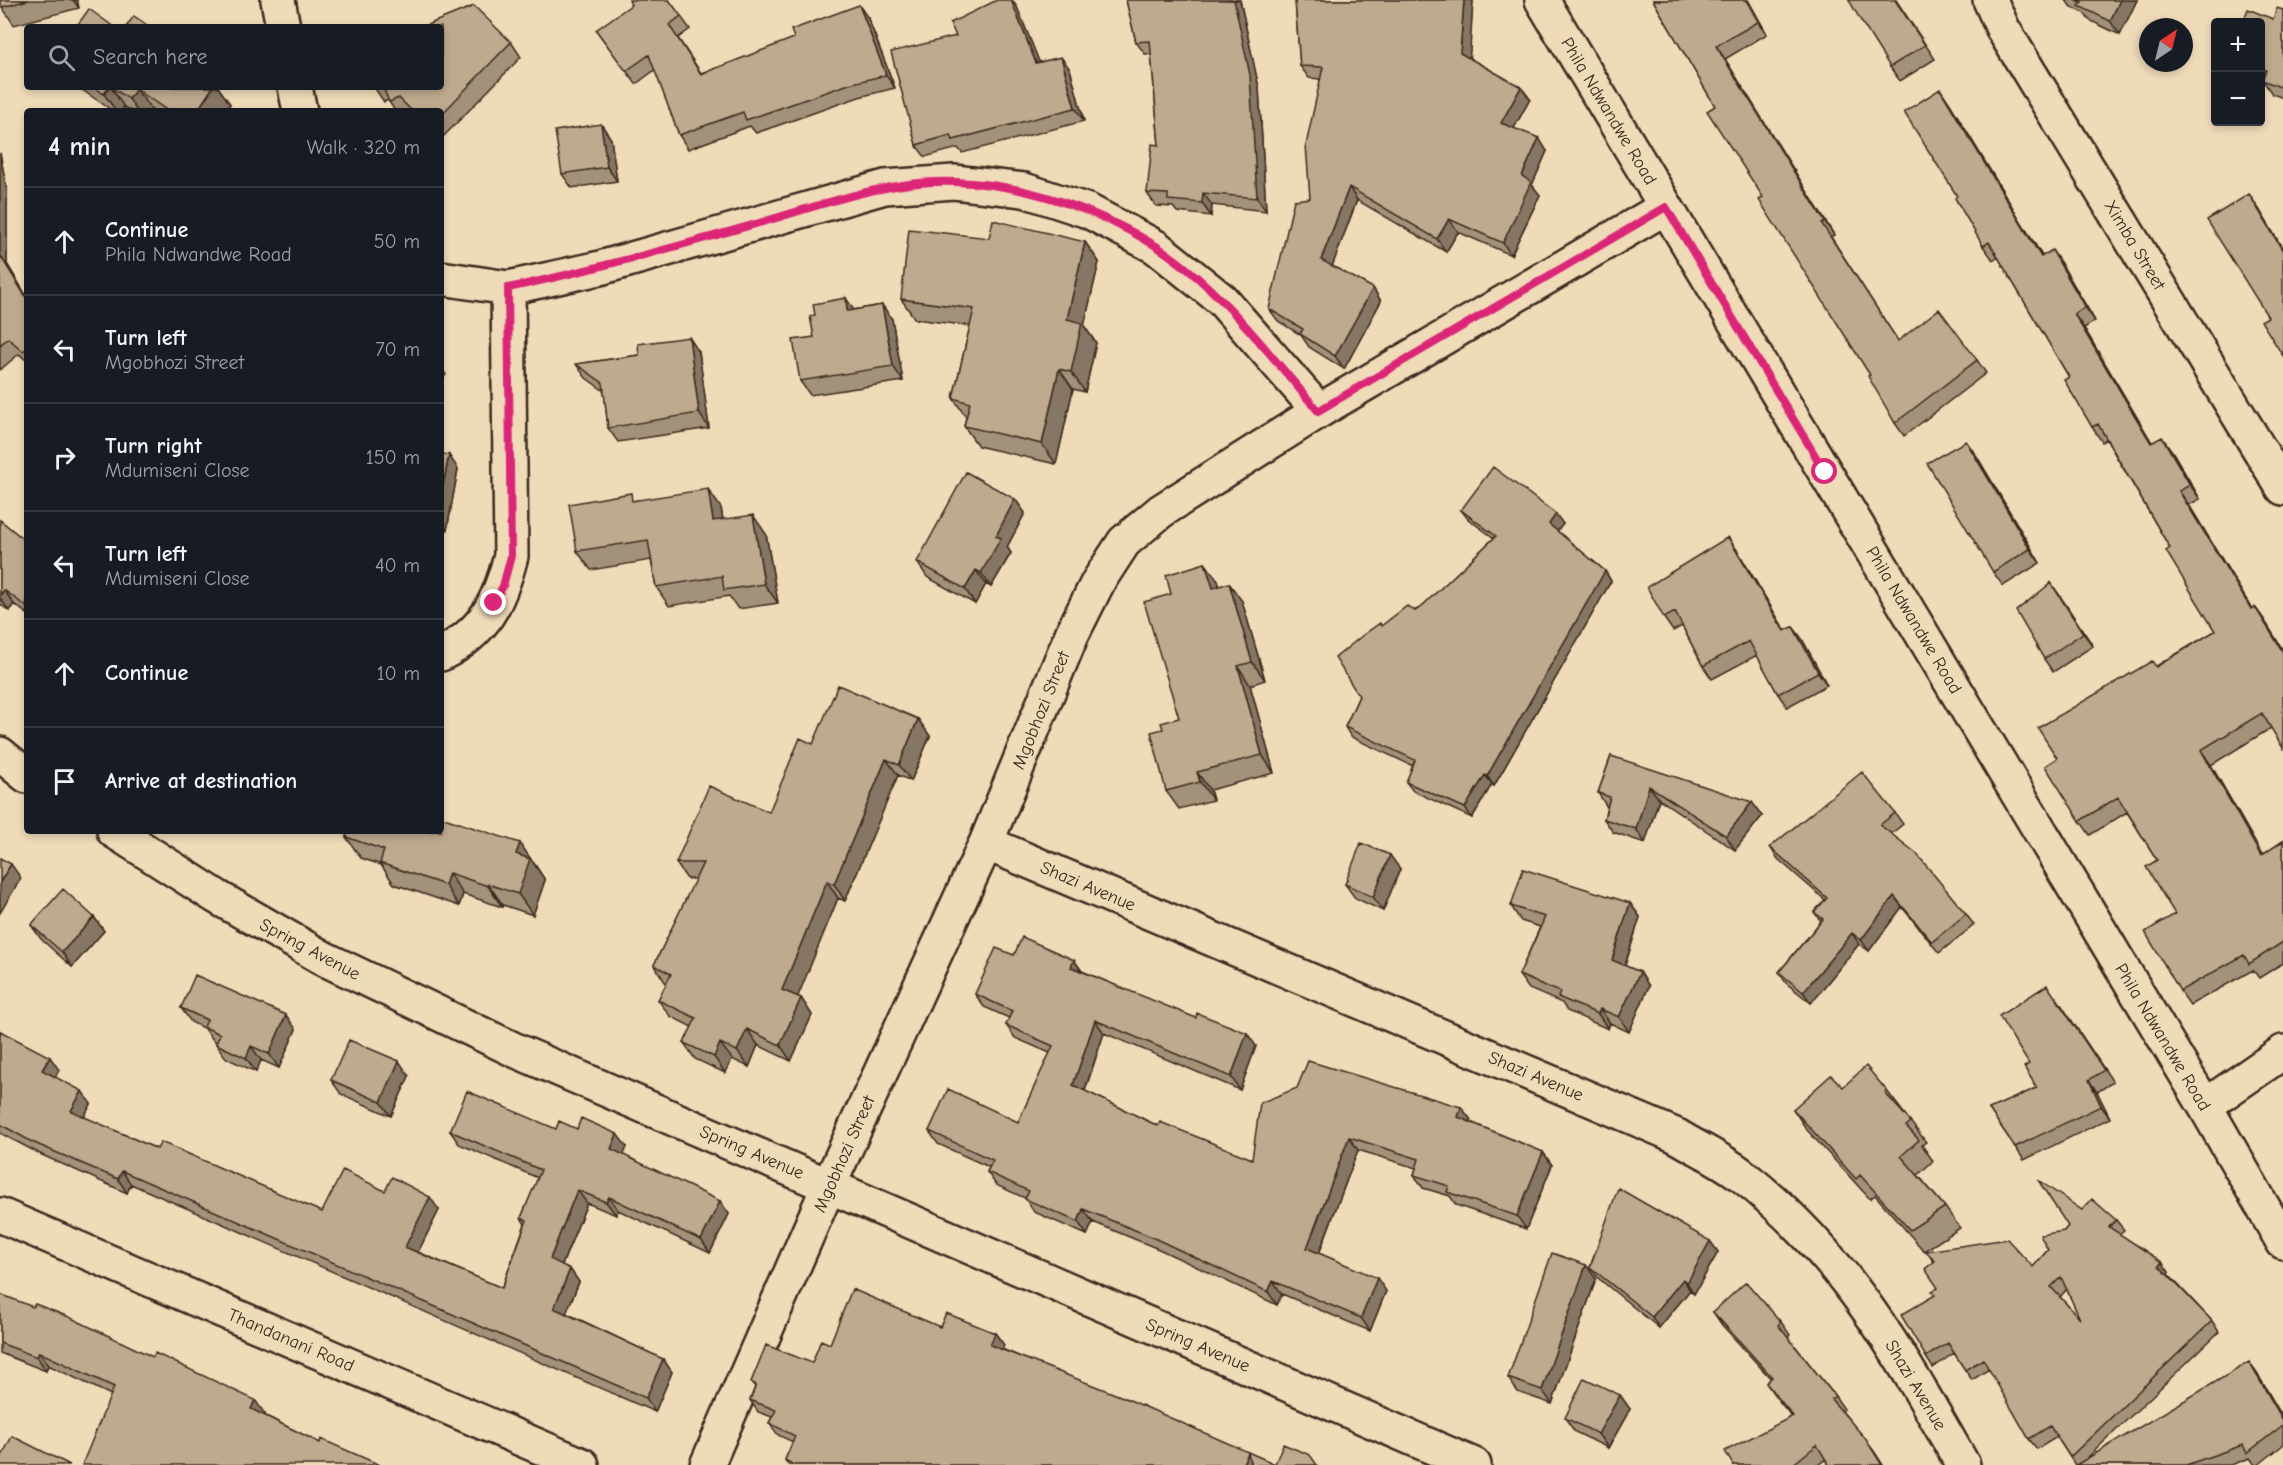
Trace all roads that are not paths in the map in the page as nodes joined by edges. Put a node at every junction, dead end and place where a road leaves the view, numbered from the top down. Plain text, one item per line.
1 (278, 0) edge
2 (1542, 0) edge
3 (1990, 0) edge
4 (282, 24) edge
5 (296, 90) edge
6 (299, 108) edge
7 (1666, 207) junction
8 (444, 278) edge
9 (508, 288) junction
10 (1318, 411) junction
11 (2283, 488) edge
12 (444, 652) edge
13 (0, 754) edge
14 (24, 774) edge
15 (119, 834) edge
16 (986, 843) junction
17 (2283, 1052) edge
18 (2205, 1106) junction
19 (829, 1185) junction
20 (0, 1215) edge
21 (2283, 1242) edge
22 (582, 1465) edge
23 (707, 1465) edge
24 (1474, 1465) edge
25 (1963, 1465) edge

1 - 4 street
2 - 7 street, Phila Ndwandwe Road
3 - 11 street, Ximba Street
5 - 6 street
7 - 10 street, Mgobhozi Street
7 - 18 street, Phila Ndwandwe Road
8 - 9 street
9 - 10 street
9 - 12 street
10 - 16 street, Mgobhozi Street
13 - 14 street
15 - 19 street, Spring Avenue
16 - 19 street, Mgobhozi Street
16 - 25 street, Shazi Avenue
17 - 18 street
18 - 21 street, Phila Ndwandwe Road
19 - 23 street, Mgobhozi Street
19 - 24 street, Spring Avenue
20 - 22 street, Thandanani Road

